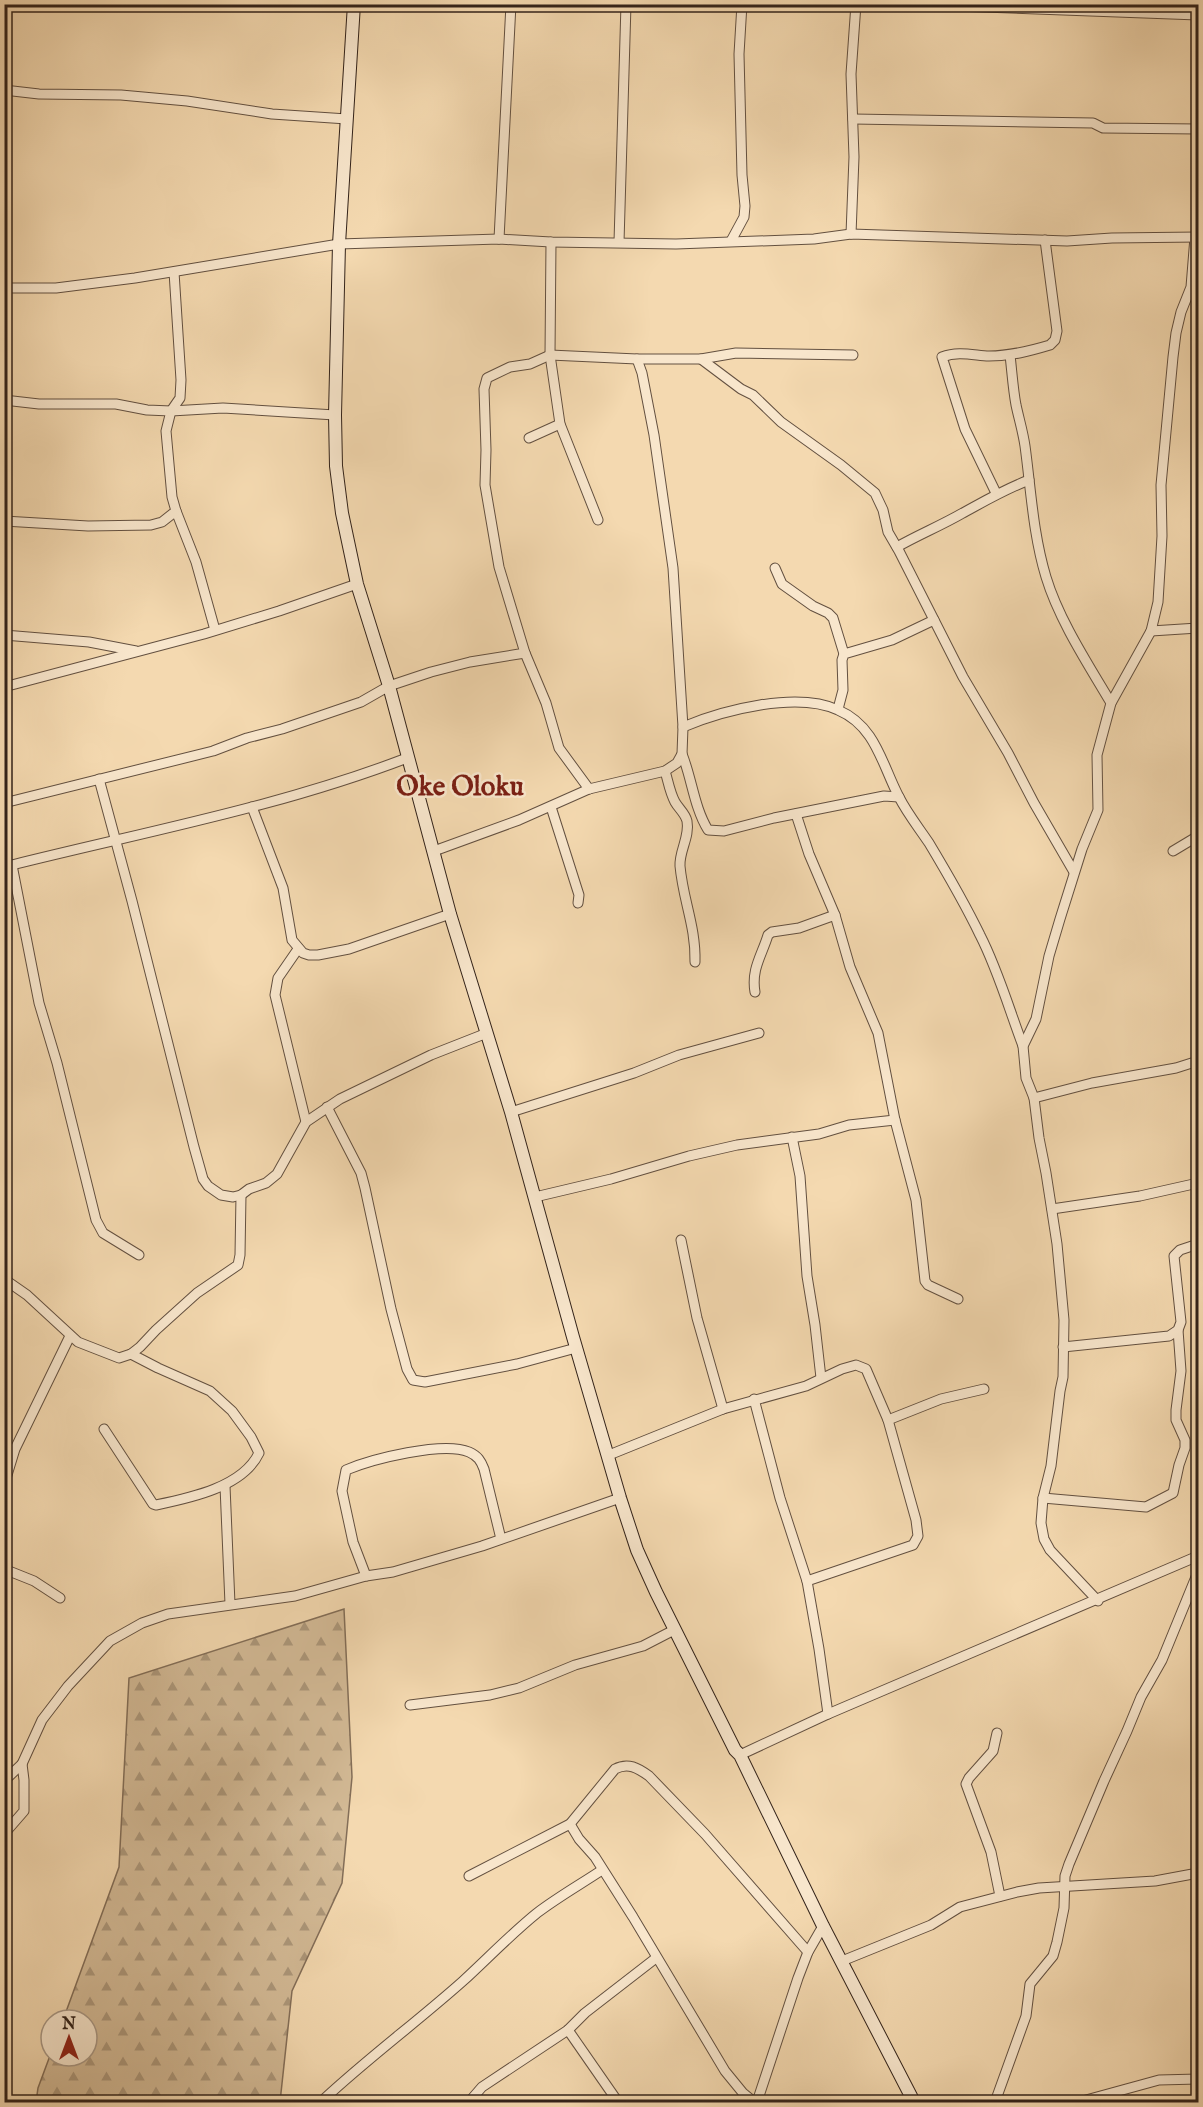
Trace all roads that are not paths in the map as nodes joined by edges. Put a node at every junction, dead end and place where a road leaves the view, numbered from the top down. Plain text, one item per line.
1 (510, 4) edge
2 (626, 4) edge
3 (742, 4) edge
4 (856, 4) edge
5 (901, 4) edge
6 (350, 5) edge
7 (1198, 15) edge
8 (4, 90) edge
9 (347, 119) junction
10 (853, 119) junction
11 (1198, 129) edge
12 (851, 234) junction
13 (1197, 237) edge
14 (500, 239) junction
15 (1045, 240) junction
16 (731, 241) junction
17 (551, 242) junction
18 (619, 242) junction
19 (339, 243) junction
20 (174, 272) junction
21 (4, 288) edge
22 (550, 355) junction
23 (853, 355) dead end
24 (1010, 355) junction
25 (638, 359) junction
26 (701, 359) junction
27 (4, 400) edge
28 (171, 411) junction
29 (335, 415) junction
30 (560, 424) junction
31 (529, 438) dead end
32 (1029, 480) junction
33 (996, 493) junction
34 (176, 511) junction
35 (598, 520) dead end
36 (4, 521) edge
37 (897, 547) junction
38 (775, 568) dead end
39 (357, 584) junction
40 (934, 620) junction
41 (1198, 628) edge
42 (215, 630) junction
43 (1151, 631) junction
44 (4, 635) edge
45 (140, 652) junction
46 (525, 653) junction
47 (844, 654) junction
48 (389, 686) junction
49 (4, 687) edge
50 (1111, 704) junction
51 (837, 709) junction
52 (683, 727) junction
53 (682, 754) junction
54 (407, 758) junction
55 (665, 771) junction
56 (99, 779) junction
57 (589, 789) junction
58 (899, 797) junction
59 (4, 803) edge
60 (252, 807) junction
61 (551, 807) junction
62 (796, 814) junction
63 (1198, 836) edge
64 (116, 839) junction
65 (434, 851) junction
66 (1173, 851) dead end
67 (8, 867) edge
68 (1074, 872) junction
69 (578, 903) dead end
70 (450, 914) junction
71 (835, 915) junction
72 (298, 949) junction
73 (695, 962) dead end
74 (755, 992) dead end
75 (487, 1033) junction
76 (759, 1033) dead end
77 (1023, 1046) junction
78 (1198, 1060) edge
79 (1034, 1098) junction
80 (327, 1107) junction
81 (511, 1112) junction
82 (895, 1120) junction
83 (306, 1122) junction
84 (792, 1137) junction
85 (1198, 1183) edge
86 (241, 1195) junction
87 (536, 1197) junction
88 (1052, 1209) junction
89 (681, 1240) dead end
90 (1198, 1244) edge
91 (139, 1255) dead end
92 (4, 1280) edge
93 (958, 1299) dead end
94 (1178, 1330) junction
95 (70, 1336) junction
96 (1063, 1347) junction
97 (576, 1348) junction
98 (132, 1354) junction
99 (821, 1378) junction
100 (984, 1389) dead end
101 (754, 1399) junction
102 (723, 1409) junction
103 (888, 1420) junction
104 (104, 1430) dead end
105 (609, 1455) junction
106 (4, 1485) edge
107 (225, 1486) junction
108 (620, 1498) junction
109 (1043, 1498) junction
110 (501, 1539) junction
111 (1198, 1556) edge
112 (4, 1569) edge
113 (1198, 1572) edge
114 (366, 1576) junction
115 (807, 1581) junction
116 (60, 1598) dead end
117 (1098, 1600) junction
118 (230, 1604) junction
119 (674, 1630) junction
120 (410, 1705) dead end
121 (828, 1714) junction
122 (997, 1733) dead end
123 (740, 1755) junction
124 (22, 1764) junction
125 (4, 1781) edge
126 (570, 1824) junction
127 (4, 1834) edge
128 (602, 1870) junction
129 (1198, 1874) edge
130 (469, 1876) dead end
131 (1065, 1888) junction
132 (1000, 1896) junction
133 (823, 1926) junction
134 (808, 1952) junction
135 (656, 1958) junction
136 (842, 1961) junction
137 (568, 2030) junction
138 (1198, 2079) edge
139 (323, 2100) dead end
140 (469, 2103) edge
141 (618, 2103) edge
142 (756, 2103) edge
143 (914, 2103) edge
144 (995, 2103) edge
145 (1084, 2103) edge

1 - 14 street
2 - 18 street
3 - 16 street
4 - 10 street
5 - 7 street
6 - 9 street
8 - 9 street
9 - 19 street
10 - 11 street
10 - 12 street
12 - 15 street
12 - 16 street
13 - 15 street
13 - 43 street
14 - 17 street
14 - 19 street
15 - 24 street
16 - 18 street
17 - 18 street
17 - 22 street
19 - 20 street
19 - 29 street
20 - 21 street
20 - 28 street
22 - 25 street
22 - 30 street
22 - 46 street
23 - 26 street
24 - 32 street
24 - 33 street
25 - 26 street
25 - 52 street
26 - 37 street
27 - 28 street
28 - 29 street
28 - 34 street
29 - 39 street
30 - 31 street
30 - 35 street
32 - 33 street
32 - 50 street
33 - 37 street
34 - 36 street
34 - 42 street
37 - 40 street
38 - 47 street
39 - 42 street
39 - 48 street
40 - 47 street
40 - 68 street
41 - 43 street
42 - 45 street
43 - 50 street
44 - 45 street
45 - 49 street
46 - 48 street
46 - 57 street
47 - 51 street
48 - 54 street
48 - 56 street
50 - 68 street
51 - 52 street
51 - 58 street
52 - 53 street
53 - 55 street
53 - 62 street
54 - 60 street
54 - 65 street
55 - 57 street
55 - 73 street
56 - 59 street
56 - 64 street
57 - 61 street
58 - 62 street
58 - 77 street
60 - 64 street
60 - 72 street
61 - 65 street
61 - 69 street
62 - 71 street
63 - 66 street
64 - 67 street
64 - 86 street
65 - 70 street
67 - 91 street
68 - 77 street
70 - 72 street
70 - 75 street
71 - 74 street
71 - 82 street
72 - 83 street
75 - 80 street
75 - 81 street
76 - 81 street
77 - 79 street
78 - 79 street
79 - 88 street
80 - 83 street
80 - 97 street
81 - 87 street
82 - 84 street
82 - 93 street
83 - 86 street
84 - 87 street
84 - 99 street
85 - 88 street
86 - 98 street
87 - 97 street
88 - 96 street
89 - 102 street
90 - 94 street
92 - 95 street
94 - 96 street
94 - 109 street
95 - 98 street
95 - 106 street
96 - 109 street
97 - 105 street
98 - 107 street
99 - 101 street
99 - 103 street
100 - 103 street
101 - 102 street
101 - 115 street
102 - 105 street
103 - 115 street
104 - 107 street
105 - 108 street
107 - 118 street
108 - 110 street
108 - 119 street
109 - 117 street
110 - 114 street
110 - 114 street
111 - 117 street
112 - 116 street
113 - 131 street
114 - 118 street
115 - 121 street
117 - 121 street
118 - 124 street
119 - 120 street
119 - 123 street
121 - 123 street
122 - 132 street
123 - 133 street
124 - 125 street
124 - 127 street
126 - 128 street
126 - 130 street
126 - 134 street
128 - 135 street
128 - 139 street
129 - 131 street
131 - 132 street
131 - 144 street
132 - 136 street
133 - 134 street
133 - 136 street
134 - 142 street
135 - 137 street
135 - 142 street
136 - 143 street
137 - 140 street
137 - 141 street
138 - 145 street

